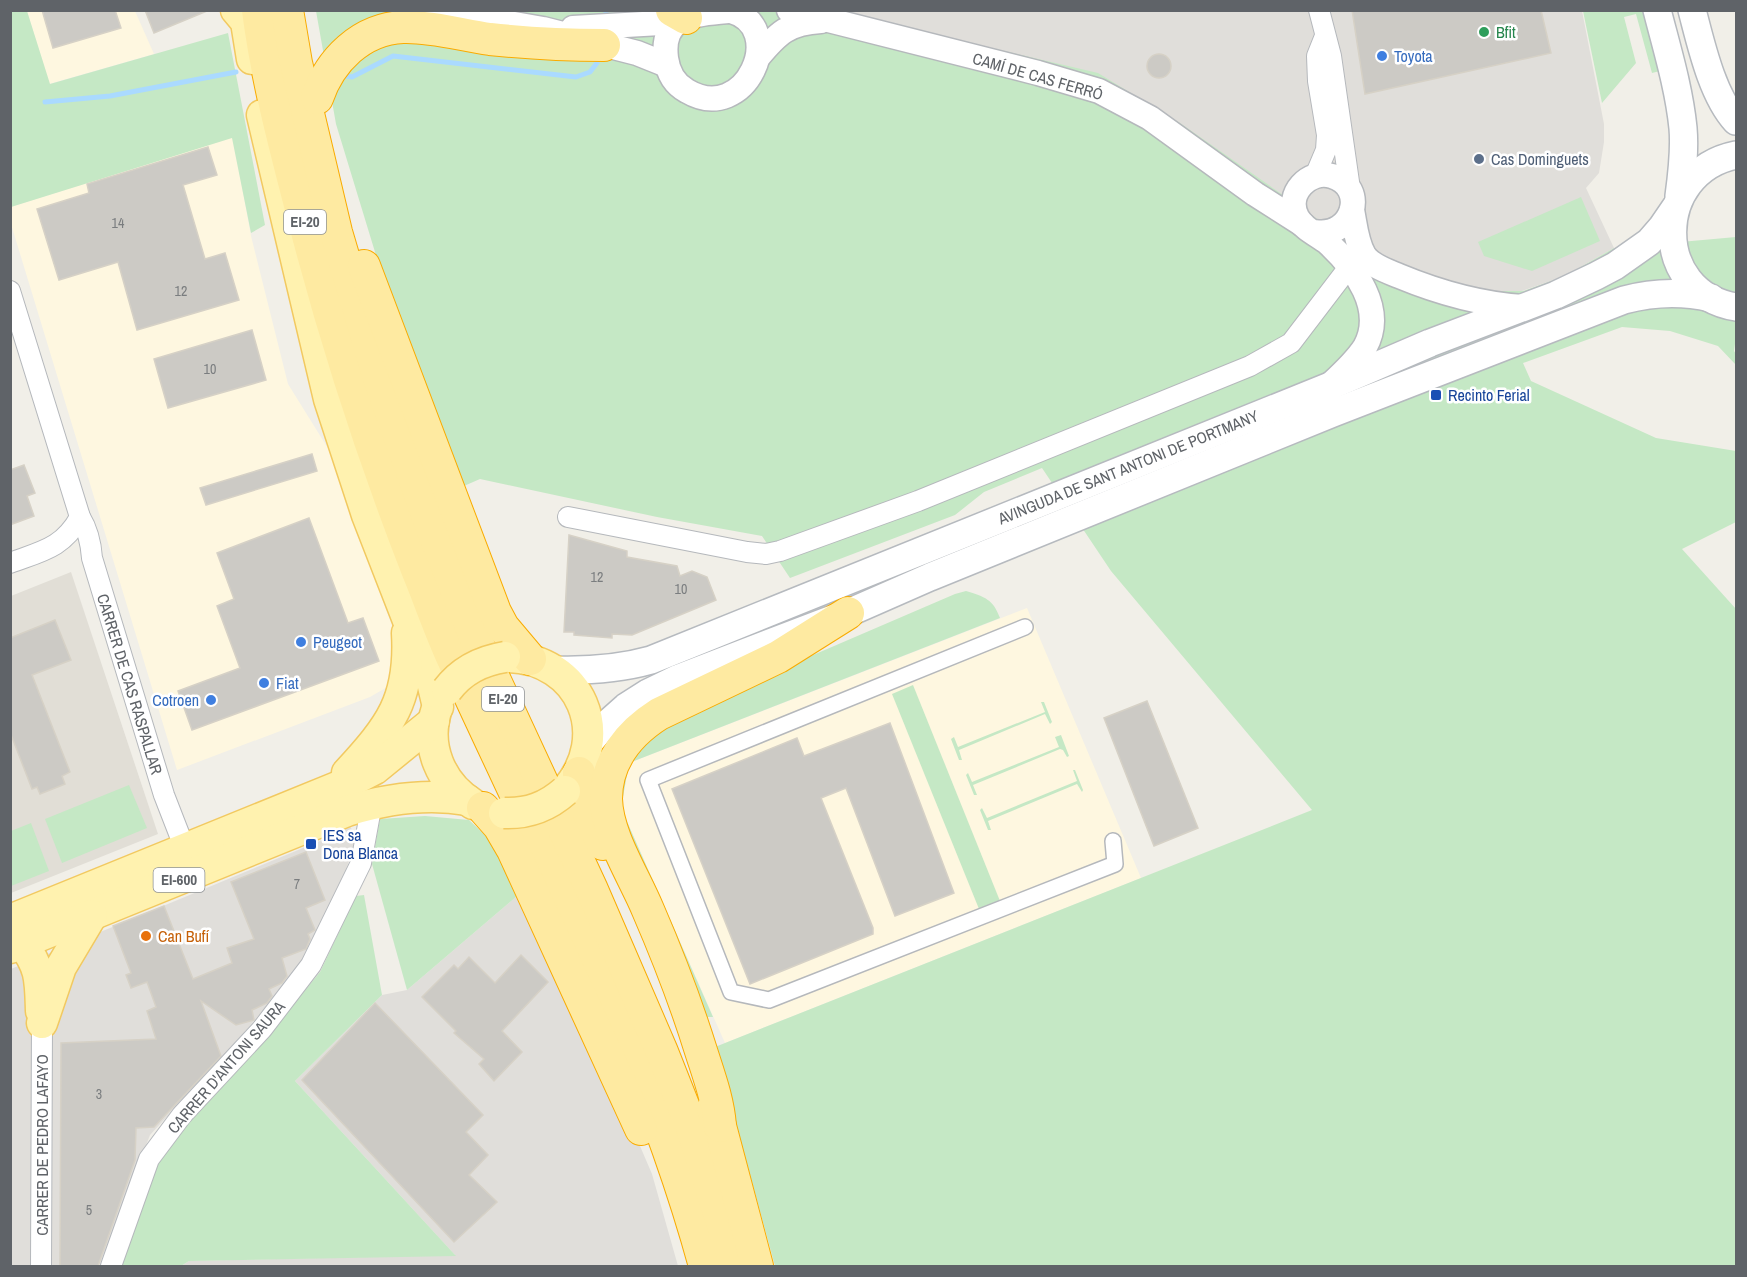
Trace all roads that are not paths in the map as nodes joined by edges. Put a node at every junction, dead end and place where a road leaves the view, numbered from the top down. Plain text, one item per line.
1 (287, 10) edge
2 (298, 10) edge
3 (433, 10) edge
4 (789, 10) edge
5 (1319, 10) edge
6 (1657, 10) edge
7 (1692, 10) edge
8 (734, 11) edge
9 (246, 13) edge
10 (678, 17) edge
11 (832, 21) junction
12 (543, 29) junction
13 (1325, 36) junction
14 (604, 45) junction
15 (758, 57) junction
16 (667, 64) junction
17 (317, 99) junction
18 (1737, 121) edge
19 (1737, 155) edge
20 (1306, 182) junction
21 (1255, 194) junction
22 (1352, 203) junction
23 (1677, 204) junction
24 (1308, 228) junction
25 (1349, 267) junction
26 (10, 291) edge
27 (1726, 305) edge
28 (1526, 307) junction
29 (1330, 386) junction
30 (80, 517) junction
31 (568, 518) dead end
32 (54, 546) junction
33 (92, 558) junction
34 (10, 563) edge
35 (848, 613) junction
36 (407, 619) junction
37 (1025, 627) dead end
38 (530, 662) junction
39 (440, 706) junction
40 (577, 770) junction
41 (327, 792) junction
42 (372, 804) junction
43 (485, 807) junction
44 (1113, 842) dead end
45 (185, 849) junction
46 (92, 915) junction
47 (14, 937) edge
48 (42, 1023) junction
49 (720, 1126) junction
50 (693, 1221) junction
51 (41, 1266) edge
52 (111, 1266) edge
53 (705, 1266) edge
54 (736, 1266) edge
55 (757, 1266) edge

1 - 54 highway, EI-20
2 - 17 highway
3 - 12 street
4 - 11 street, CAMÍ DE CAS FERRÓ
5 - 13 street
6 - 23 main road
7 - 18 main road
8 - 10 street
8 - 15 street
9 - 36 main road
9 - 50 highway, EI-20
10 - 12 street
10 - 16 street
11 - 15 street, CAMÍ DE CAS FERRÓ
11 - 21 street, CAMÍ DE CAS FERRÓ
12 - 14 street
13 - 20 street
13 - 22 street
14 - 16 street
14 - 17 highway
15 - 16 street
17 - 38 highway
19 - 23 main road, AVINGUDA DE SANT ANTONI DE PORTMANY
20 - 21 street
20 - 22 street
20 - 24 street
21 - 24 street, CAMÍ DE CAS FERRÓ
22 - 24 street
22 - 28 street
23 - 27 main road
23 - 28 main road, AVINGUDA DE SANT ANTONI DE PORTMANY / EI-600
24 - 25 street, CAMÍ DE CAS FERRÓ
25 - 29 street, CAMÍ DE CAS FERRÓ
25 - 31 street
26 - 30 street, CARRER DE CAS RASPALLAR
27 - 35 main road, AVINGUDA DE SANT ANTONI DE PORTMANY / EI-600
28 - 29 main road, AVINGUDA DE SANT ANTONI DE PORTMANY / EI-600
29 - 38 main road, AVINGUDA DE SANT ANTONI DE PORTMANY / EI-600
30 - 32 street
30 - 33 street, CARRER DE CAS RASPALLAR
32 - 33 street
32 - 34 street
33 - 45 street, CARRER DE CAS RASPALLAR
35 - 40 main road, AVINGUDA DE SANT ANTONI DE PORTMANY / EI-600
35 - 49 highway
36 - 39 main road
36 - 41 main road
37 - 44 street
38 - 39 main road, EI-600, bridge
38 - 40 main road
39 - 41 main road, EI-600
39 - 43 main road
40 - 43 main road, EI-600, bridge
40 - 49 highway
41 - 45 main road, EI-600
42 - 43 main road, EI-600
42 - 46 main road, EI-600
42 - 52 street, CARRER D'ANTONI SAURA
43 - 50 highway
45 - 47 main road, EI-600
46 - 47 main road, EI-600
46 - 48 main road
47 - 48 main road
48 - 51 street, CARRER DE PEDRO LAFAYO
49 - 55 highway
50 - 53 highway, EI-20

